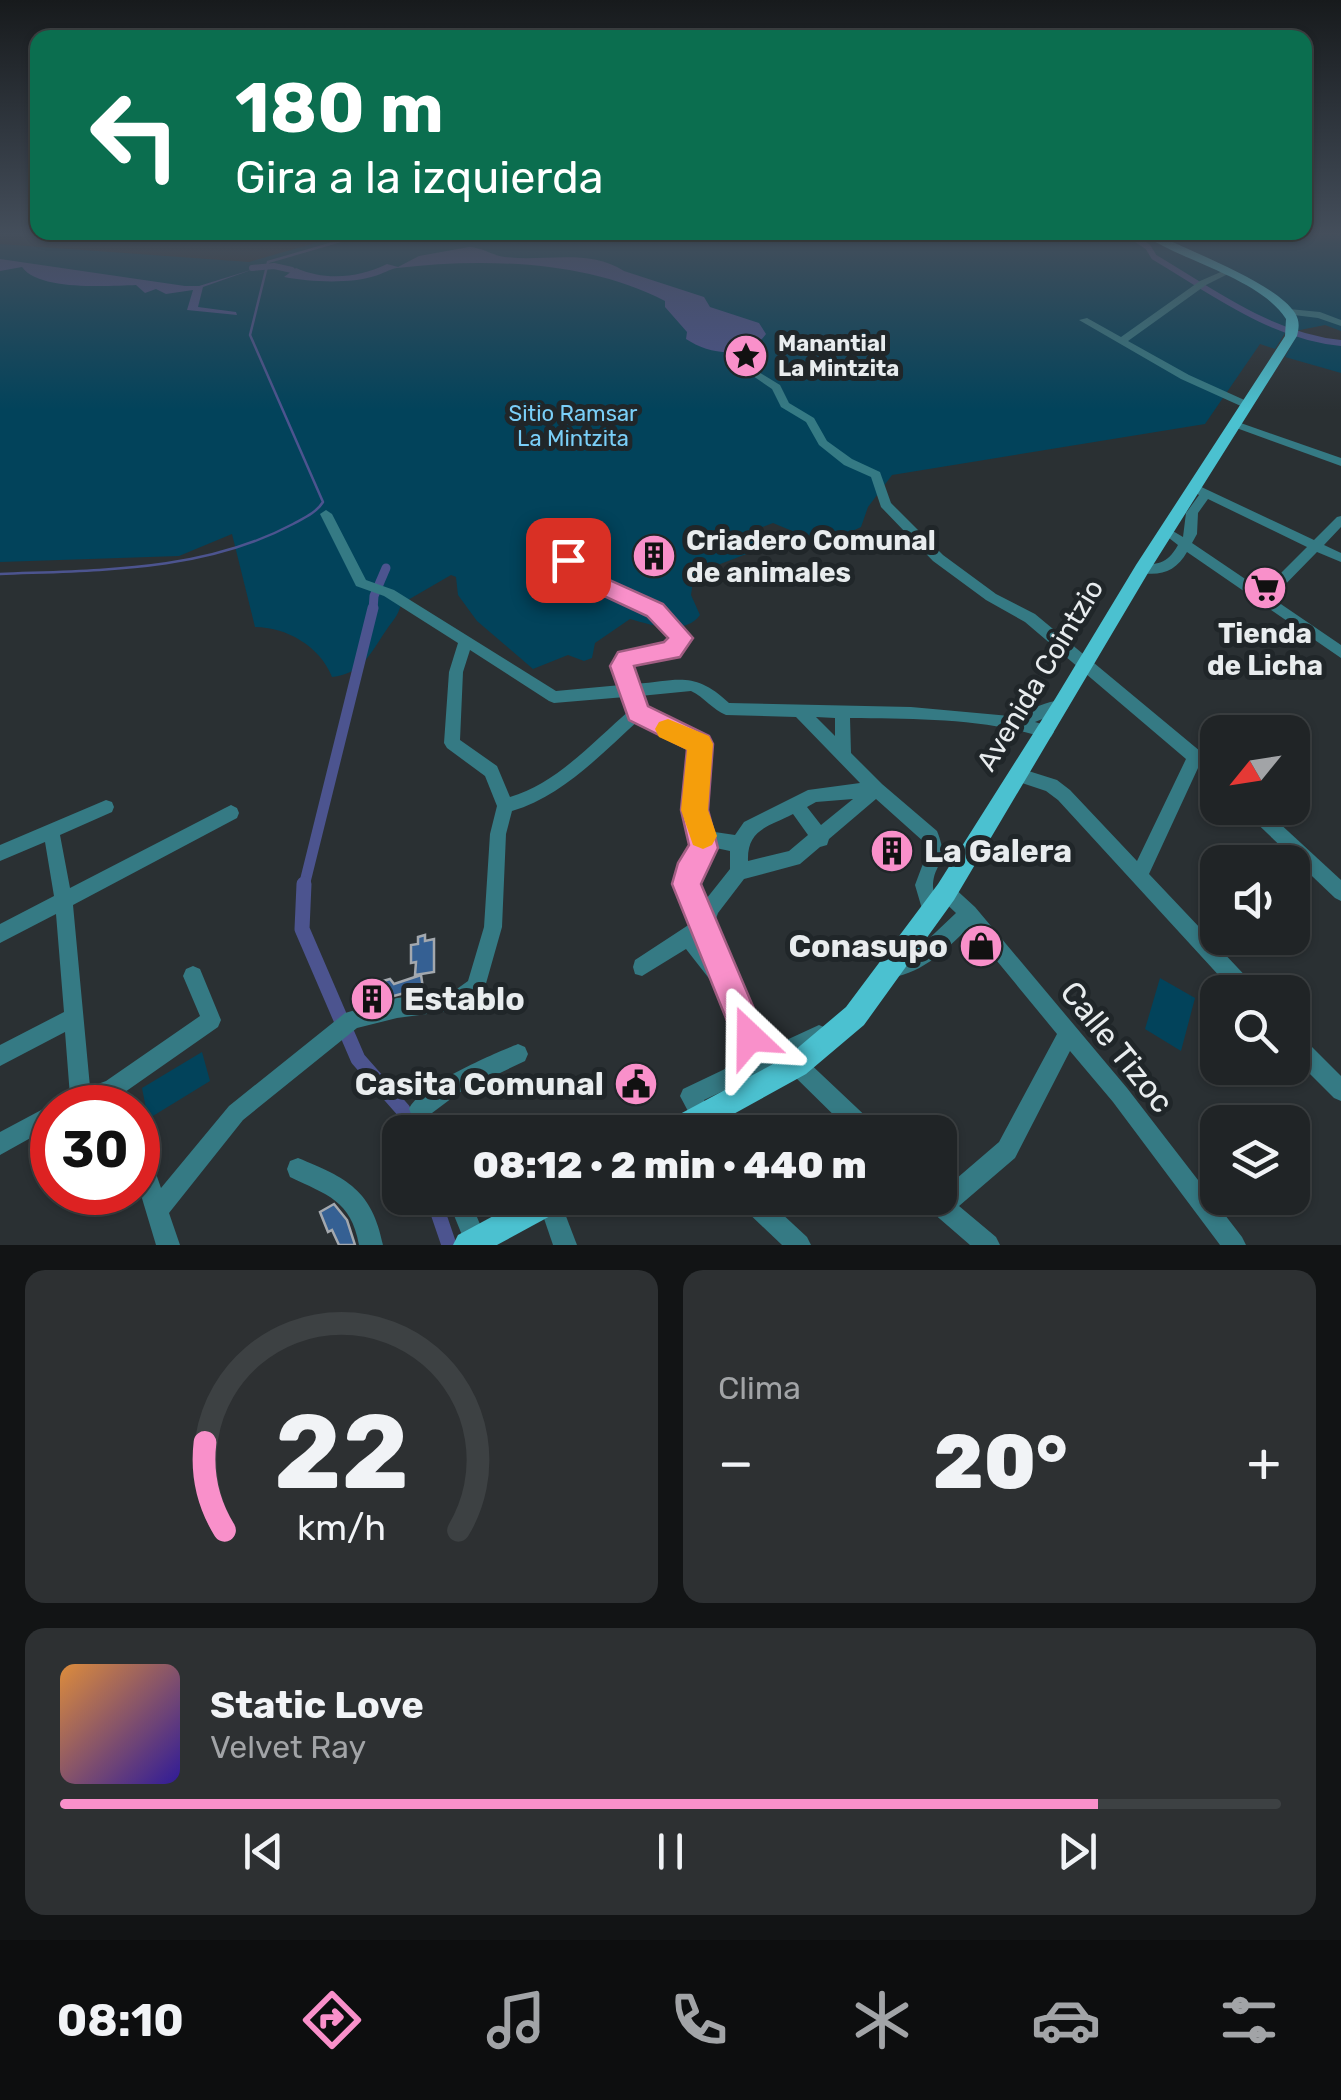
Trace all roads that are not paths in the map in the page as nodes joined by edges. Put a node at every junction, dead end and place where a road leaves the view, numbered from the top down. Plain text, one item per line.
1 (1188, 293) edge
2 (1264, 293) edge
3 (1288, 312) junction
4 (1084, 320) dead end
5 (1341, 323) edge
6 (1122, 341) junction
7 (757, 374) dead end
8 (1247, 405) junction
9 (1235, 424) junction
10 (1341, 462) edge
11 (1201, 491) junction
12 (326, 514) dead end
13 (1341, 520) edge
14 (1166, 531) junction
15 (568, 541) dead end
16 (1186, 543) junction
17 (1319, 545) junction
18 (1341, 558) edge
19 (1142, 569) junction
20 (1263, 599) junction
21 (466, 642) junction
22 (1341, 652) edge
23 (1086, 662) junction
24 (630, 690) junction
25 (1062, 706) junction
26 (800, 710) junction
27 (842, 710) junction
28 (638, 712) junction
29 (1023, 723) junction
30 (1046, 732) junction
31 (843, 755) junction
32 (1195, 757) junction
33 (1200, 761) edge
34 (1019, 775) junction
35 (876, 788) junction
36 (796, 805) junction
37 (106, 806) dead end
38 (506, 806) junction
39 (232, 813) dead end
40 (1270, 825) edge
41 (51, 831) junction
42 (703, 838) junction
43 (820, 838) junction
44 (739, 844) junction
45 (0, 853) edge
46 (738, 872) junction
47 (1139, 875) junction
48 (946, 892) junction
49 (1341, 892) edge
50 (64, 902) junction
51 (931, 913) junction
52 (969, 913) junction
53 (697, 932) junction
54 (0, 934) edge
55 (642, 967) dead end
56 (889, 970) junction
57 (1231, 975) edge
58 (193, 976) dead end
59 (856, 1016) junction
60 (74, 1017) junction
61 (211, 1020) joint
62 (1068, 1034) junction
63 (518, 1054) dead end
64 (0, 1056) edge
65 (1310, 1059) edge
66 (798, 1065) junction
67 (733, 1075) junction
68 (74, 1085) edge
69 (132, 1085) edge
70 (1341, 1091) edge
71 (423, 1115) edge
72 (701, 1115) edge
73 (722, 1115) edge
74 (849, 1115) edge
75 (30, 1127) edge
76 (0, 1144) edge
77 (298, 1169) dead end
78 (957, 1187) edge
79 (160, 1207) edge
80 (160, 1212) edge
81 (463, 1215) edge
82 (523, 1215) edge
83 (557, 1215) edge
84 (767, 1215) edge
85 (952, 1215) edge
86 (472, 1243) edge
87 (168, 1245) edge
88 (371, 1245) edge
89 (565, 1245) edge
90 (799, 1245) edge
91 (988, 1245) edge
92 (1234, 1245) edge

1 - 6 street
2 - 3 main road
3 - 5 street
3 - 8 main road, Avenida Cointzio
4 - 6 street
6 - 8 street
7 - 23 street
8 - 9 main road, Avenida Cointzio
9 - 10 street
9 - 11 main road, Avenida Cointzio
11 - 14 main road, Avenida Cointzio
11 - 16 street
11 - 17 street
12 - 21 street
13 - 17 street
14 - 16 street
14 - 19 main road, Avenida Cointzio
15 - 24 street
16 - 19 street
16 - 20 street
17 - 18 street
17 - 20 street
19 - 23 main road, Avenida Cointzio
20 - 22 street
21 - 24 street
21 - 38 street
23 - 25 main road, Avenida Cointzio
23 - 32 street
24 - 26 street
24 - 28 street
25 - 29 street
25 - 30 main road, Avenida Cointzio
26 - 27 street
26 - 31 street
27 - 29 street
27 - 31 street
28 - 38 street
28 - 42 street
29 - 30 street
30 - 34 main road, Avenida Cointzio
31 - 35 street
32 - 33 street
32 - 47 street
34 - 47 street
34 - 48 main road, Avenida Cointzio
35 - 36 street
35 - 43 street
35 - 51 street
36 - 43 street
36 - 44 street
37 - 41 street
38 - 79 street
39 - 50 street
40 - 49 street
41 - 45 street
41 - 50 street
42 - 44 street
42 - 53 street
43 - 46 street
44 - 46 street
46 - 53 street
47 - 57 street
48 - 51 main road, Avenida Cointzio
48 - 52 street, Calle Tizoc
50 - 54 street
50 - 60 street
51 - 56 main road, Avenida Cointzio
52 - 56 street
52 - 62 street, Calle Tizoc
53 - 55 street
53 - 67 street
56 - 59 main road, Avenida Cointzio
58 - 61 street
59 - 66 main road, Avenida Cointzio
59 - 67 street
60 - 64 street
60 - 68 street
61 - 69 street
62 - 78 street
62 - 92 street, Calle Tizoc
63 - 71 street
65 - 70 street
66 - 73 main road, Avenida Cointzio
66 - 74 street
67 - 72 street
75 - 76 street
77 - 88 street
80 - 87 street
81 - 86 street
82 - 86 main road
83 - 89 street
84 - 90 street
85 - 91 street

